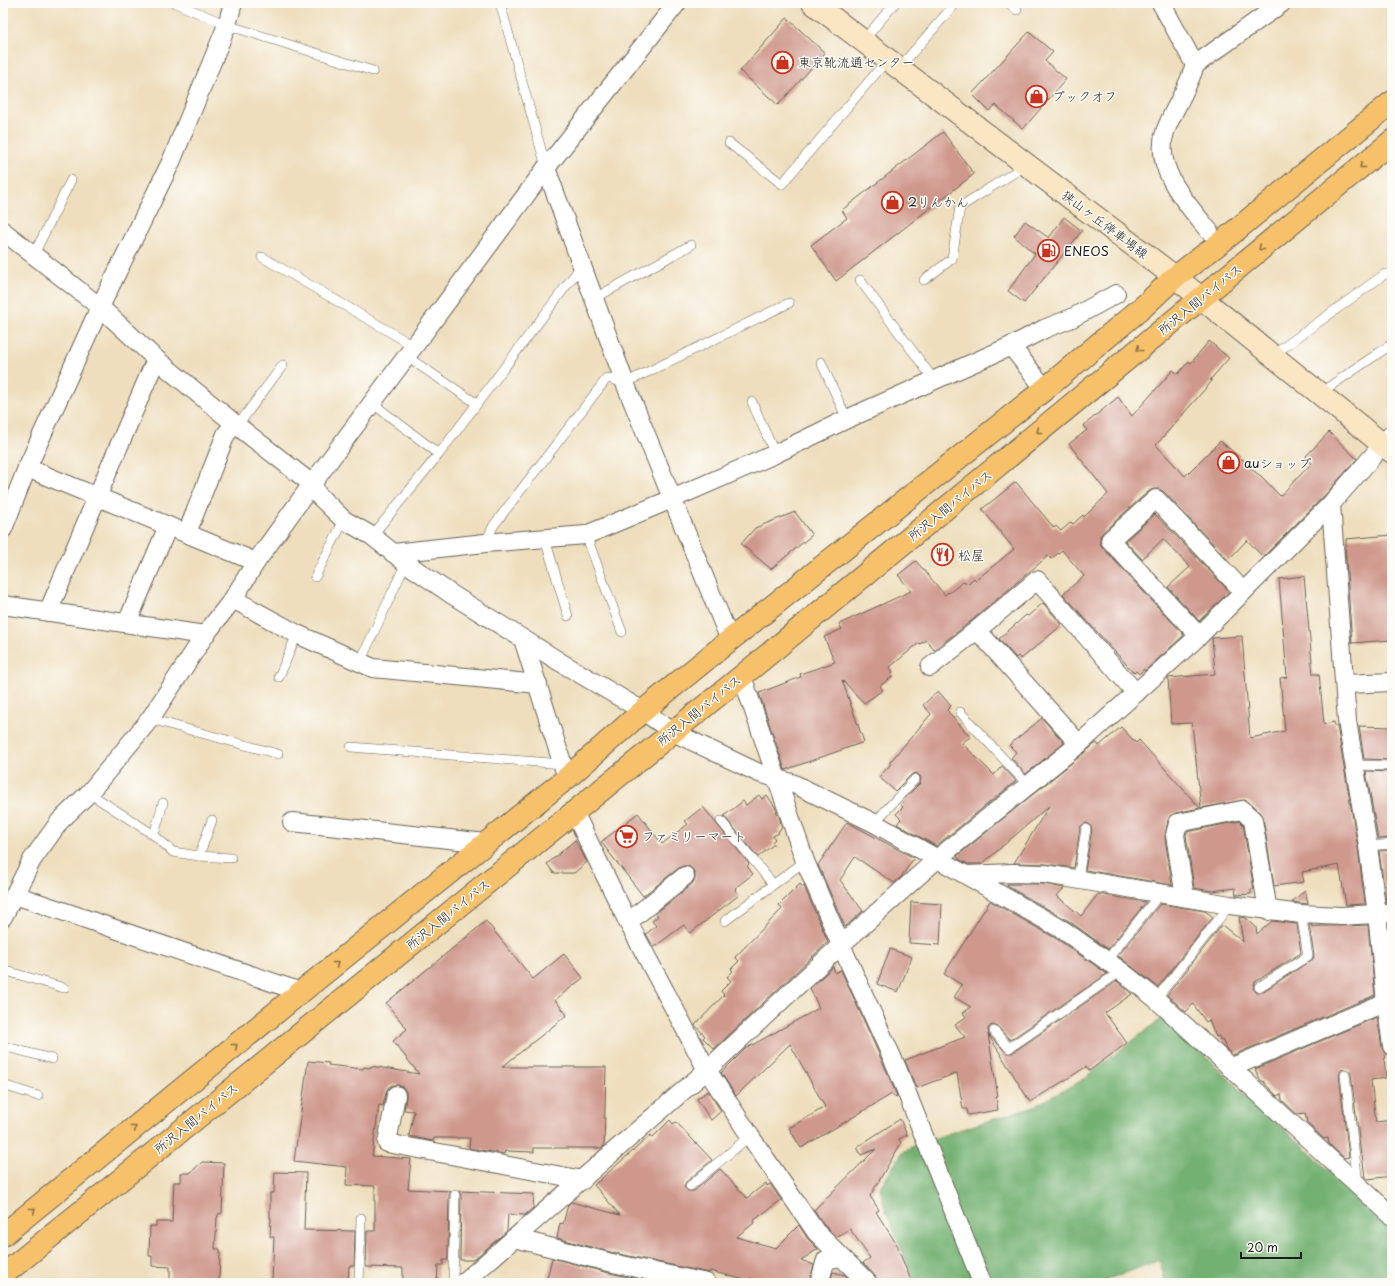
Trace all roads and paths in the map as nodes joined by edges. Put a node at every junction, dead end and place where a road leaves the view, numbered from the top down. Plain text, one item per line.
1 (175, 3) edge
2 (233, 3) edge
3 (500, 3) edge
4 (677, 3) edge
5 (815, 3) edge
6 (895, 3) edge
7 (956, 3) edge
8 (1009, 3) edge
9 (1161, 3) edge
10 (1282, 3) edge
11 (1017, 10) dead end
12 (227, 25) junction
13 (863, 40) junction
14 (894, 64) junction
15 (1195, 65) junction
16 (373, 71) dead end
17 (1392, 102) edge
18 (1392, 141) edge
19 (729, 143) dead end
20 (1027, 165) junction
21 (546, 168) junction
22 (71, 180) dead end
23 (3, 231) edge
24 (1209, 231) dead end
25 (691, 245) dead end
26 (34, 254) junction
27 (262, 258) dead end
28 (582, 264) junction
29 (1385, 274) dead end
30 (1175, 277) junction
31 (860, 280) dead end
32 (924, 280) dead end
33 (1116, 294) dead end
34 (595, 298) junction
35 (1201, 298) junction
36 (789, 303) dead end
37 (100, 306) junction
38 (1392, 344) edge
39 (1011, 346) junction
40 (411, 351) junction
41 (1273, 356) junction
42 (156, 359) junction
43 (821, 362) dead end
44 (283, 365) dead end
45 (934, 380) junction
46 (625, 383) junction
47 (1045, 389) junction
48 (1320, 393) junction
49 (752, 402) dead end
50 (372, 403) junction
51 (476, 403) junction
52 (847, 419) junction
53 (235, 424) junction
54 (1389, 443) edge
55 (439, 454) junction
56 (775, 454) junction
57 (28, 468) junction
58 (312, 484) junction
59 (10, 493) edge
60 (98, 497) junction
61 (672, 499) junction
62 (1331, 504) junction
63 (344, 520) junction
64 (168, 526) junction
65 (3, 529) edge
66 (186, 533) junction
67 (586, 535) junction
68 (372, 536) junction
69 (545, 539) junction
70 (485, 543) junction
71 (400, 558) junction
72 (256, 562) junction
73 (315, 577) dead end
74 (1243, 591) junction
75 (233, 599) junction
76 (3, 605) edge
77 (48, 612) junction
78 (568, 616) dead end
79 (127, 623) junction
80 (977, 630) junction
81 (622, 632) dead end
82 (297, 634) junction
83 (205, 635) junction
84 (1199, 636) junction
85 (523, 639) junction
86 (730, 640) junction
87 (360, 662) junction
88 (930, 667) dead end
89 (279, 676) dead end
90 (742, 676) junction
91 (1392, 682) edge
92 (538, 684) junction
93 (1344, 684) junction
94 (1136, 693) junction
95 (643, 711) junction
96 (960, 712) dead end
97 (150, 719) junction
98 (673, 732) junction
99 (1079, 744) junction
100 (351, 747) dead end
101 (278, 754) dead end
102 (1355, 765) junction
103 (1392, 766) edge
104 (565, 771) junction
105 (776, 778) junction
106 (915, 778) dead end
107 (1028, 785) junction
108 (89, 793) junction
109 (162, 803) dead end
110 (574, 812) junction
111 (212, 820) dead end
112 (721, 821) dead end
113 (292, 822) dead end
114 (874, 823) junction
115 (1086, 829) dead end
116 (154, 835) junction
117 (486, 843) junction
118 (1392, 844) edge
119 (1368, 846) junction
120 (199, 856) junction
121 (231, 858) dead end
122 (937, 859) junction
123 (805, 860) junction
124 (966, 875) junction
125 (686, 876) dead end
126 (1078, 878) junction
127 (774, 884) junction
128 (1160, 894) junction
129 (15, 895) junction
130 (1185, 898) junction
131 (1230, 905) junction
132 (1268, 911) junction
133 (1301, 914) junction
134 (1385, 914) edge
135 (3, 917) edge
136 (725, 921) dead end
137 (628, 922) junction
138 (840, 946) junction
139 (1106, 961) junction
140 (3, 970) edge
141 (1121, 971) junction
142 (1388, 977) edge
143 (1259, 987) dead end
144 (64, 988) dead end
145 (301, 992) junction
146 (1156, 999) junction
147 (1386, 1002) junction
148 (994, 1031) dead end
149 (1392, 1041) edge
150 (3, 1046) edge
151 (1392, 1046) edge
152 (52, 1060) dead end
153 (1230, 1068) junction
154 (707, 1070) junction
155 (1345, 1075) dead end
156 (3, 1085) edge
157 (396, 1095) dead end
158 (38, 1096) dead end
159 (750, 1136) junction
160 (583, 1180) junction
161 (1359, 1184) junction
162 (690, 1186) dead end
163 (455, 1195) dead end
164 (1392, 1216) edge
165 (361, 1218) dead end
166 (3, 1235) edge
167 (514, 1238) junction
168 (841, 1257) junction
169 (3, 1275) edge
170 (359, 1283) edge
171 (453, 1283) edge
172 (463, 1283) edge
173 (707, 1283) edge
174 (819, 1283) edge
175 (868, 1283) edge
176 (982, 1283) edge

1 - 12 lane
2 - 12 street
3 - 21 lane
4 - 21 street
5 - 13 main road, 狭山ヶ丘停車場線
6 - 13 lane
7 - 14 lane
8 - 11 lane
9 - 15 street
10 - 15 street
12 - 16 lane
12 - 37 street
13 - 14 main road, 狭山ヶ丘停車場線
14 - 19 lane
14 - 20 main road, 狭山ヶ丘停車場線
15 - 24 street
17 - 30 highway
18 -> 35 highway, 所沢入間バイパス
20 - 30 main road, 狭山ヶ丘停車場線
20 - 32 lane
21 - 28 street
21 - 40 street
22 - 26 lane
23 - 26 street
25 - 34 lane
26 - 37 street
27 - 40 lane
28 - 34 street
28 - 51 lane
29 - 41 lane
30 - 35 main road, 狭山ヶ丘停車場線
30 - 47 highway
31 - 45 lane
33 - 39 street
34 - 46 street
35 - 41 main road, 狭山ヶ丘停車場線
35 -> 90 highway, 所沢入間バイパス
36 - 46 lane
37 - 42 street
37 - 57 street
38 - 48 lane
39 - 45 street
39 - 47 street
40 - 50 street
40 - 51 lane
41 - 48 main road, 狭山ヶ丘停車場線
42 - 53 street
42 - 60 street
43 - 52 lane
44 - 53 lane
45 - 52 street
46 - 61 street
46 - 70 lane
47 - 86 highway
48 - 54 main road, 狭山ヶ丘停車場線
49 - 56 lane
50 - 55 lane
50 - 58 street
51 - 55 lane
52 - 56 street
53 - 58 street
53 - 66 street
54 - 62 street
55 - 68 lane
56 - 61 street
57 - 59 street
57 - 60 street
58 - 63 street
58 - 72 street
59 - 65 street
60 - 64 street
60 - 77 street
61 - 67 street
61 - 86 street
62 - 74 street
62 - 93 street
63 - 68 street
63 - 73 lane
64 - 66 street
64 - 79 street
66 - 72 street
67 - 69 street
67 - 81 lane
68 - 71 street
69 - 70 street
69 - 78 lane
70 - 71 street
71 - 85 street
71 - 87 lane
72 - 75 street
74 - 84 street
74 - 84 street
75 - 82 street
75 - 83 street
76 - 77 street
77 - 79 street
79 - 83 street
80 - 88 street
80 - 94 street
80 - 99 street
82 - 87 street
82 - 89 lane
83 - 97 street
84 - 94 street
85 - 92 street
85 - 95 street
86 - 95 highway
87 - 92 street
90 - 98 highway, 所沢入間バイパス
90 - 105 street
91 - 93 street
92 - 104 street
93 - 102 street
94 - 99 street
95 - 98 street
95 - 104 highway
96 - 107 lane
97 - 101 lane
97 - 108 street
98 - 105 street
98 - 110 highway, 所沢入間バイパス
99 - 107 street
100 - 104 lane
102 - 103 lane
102 - 119 street
104 - 117 highway
105 - 114 street
105 - 123 street
106 - 114 lane
107 - 122 street
108 - 116 lane
108 - 129 street
109 - 116 lane
110 - 137 street
110 - 169 highway, 所沢入間バイパス
111 - 120 lane
112 - 127 lane
113 - 117 street
114 - 122 street
115 - 126 lane
116 - 120 lane
145 -> 117 highway
118 - 119 lane
119 - 134 street
120 - 121 lane
122 - 124 street
122 - 138 street
123 - 127 lane
123 - 138 street
124 - 126 street
124 - 139 street
125 - 137 street
126 - 128 street
127 - 136 lane
128 - 130 street
128 - 139 lane
129 - 135 street
129 - 145 street
130 - 131 street
130 - 132 street
131 - 132 street
131 - 146 lane
132 - 133 street
133 - 134 street
133 - 143 lane
134 - 142 street
137 - 154 street
138 - 154 street
138 - 176 street
139 - 141 street
140 - 144 lane
141 - 146 street
141 - 148 lane
142 - 147 street
166 -> 145 highway
146 - 153 street
147 - 149 street
147 - 153 street
149 - 151 street
150 - 152 lane
153 - 161 street
154 - 159 street
154 - 160 street
155 - 161 lane
156 - 158 lane
157 - 160 street
159 - 162 lane
159 - 168 street
160 - 167 street
161 - 164 street
163 - 171 lane
165 - 170 lane
167 - 172 street
167 - 173 street
168 - 174 street
168 - 175 street

